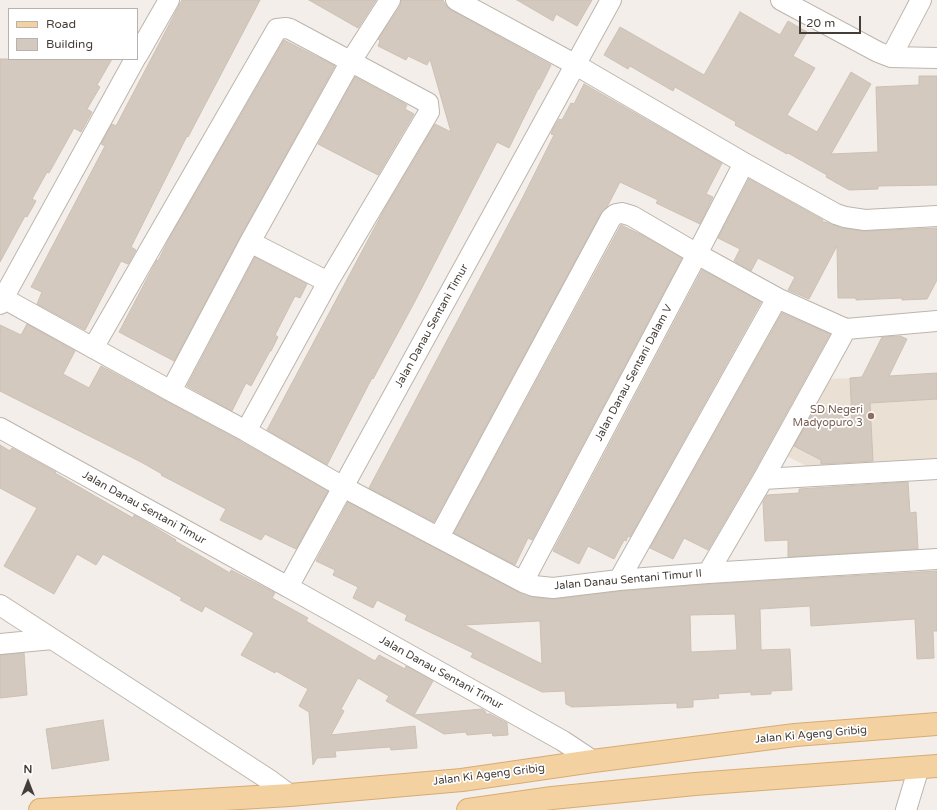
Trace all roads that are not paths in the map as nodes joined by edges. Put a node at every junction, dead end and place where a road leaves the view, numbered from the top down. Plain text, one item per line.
1 (169, 0) edge
2 (390, 0) edge
3 (456, 0) edge
4 (611, 0) edge
5 (781, 0) edge
6 (922, 0) edge
7 (138, 54) edge
8 (891, 57) junction
9 (937, 58) edge
10 (134, 60) edge
11 (351, 61) junction
12 (576, 64) junction
13 (744, 163) junction
14 (937, 216) edge
15 (250, 242) junction
16 (697, 254) junction
17 (328, 282) junction
18 (777, 298) junction
19 (2, 301) edge
20 (937, 321) edge
21 (846, 329) junction
22 (93, 348) junction
23 (171, 391) junction
24 (0, 428) edge
25 (246, 431) junction
26 (937, 469) edge
27 (763, 479) junction
28 (343, 487) junction
29 (439, 537) junction
30 (937, 559) edge
31 (708, 573) junction
32 (619, 580) junction
33 (523, 582) junction
34 (288, 587) junction
35 (0, 604) edge
36 (52, 639) junction
37 (0, 644) edge
38 (937, 724) edge
39 (593, 761) junction
40 (928, 766) edge
41 (290, 795) junction
42 (40, 810) edge
43 (468, 810) edge
44 (906, 810) edge

1 - 7 street
2 - 11 street
3 - 12 street
4 - 12 street, Jalan Danau Sentani Timur
5 - 8 street
6 - 8 street
8 - 9 street
10 - 19 street
11 - 15 street
11 - 17 street
11 - 22 street
12 - 13 street
12 - 28 street, Jalan Danau Sentani Timur
13 - 14 street
13 - 16 street, Jalan Danau Sentani Dalam V
15 - 17 street
15 - 23 street
16 - 18 street
16 - 29 street
16 - 33 street, Jalan Danau Sentani Dalam V
17 - 25 street
18 - 21 street
18 - 32 street
19 - 22 street, Jalan Danau Sentani Timur II
20 - 21 street
21 - 27 street
22 - 23 street, Jalan Danau Sentani Timur II
23 - 25 street, Jalan Danau Sentani Timur II
24 - 34 street, Jalan Danau Sentani Timur
25 - 28 street, Jalan Danau Sentani Timur II
26 - 27 street
27 - 31 street
28 - 29 street, Jalan Danau Sentani Timur II
28 - 34 street, Jalan Danau Sentani Timur
29 - 33 street, Jalan Danau Sentani Timur II
30 - 31 street, Jalan Danau Sentani Timur II
31 - 32 street, Jalan Danau Sentani Timur II
32 - 33 street, Jalan Danau Sentani Timur II
34 - 39 street, Jalan Danau Sentani Timur
35 - 36 street
36 - 37 street
36 - 41 street
38 - 39 main road, Jalan Ki Ageng Gribig
39 - 41 main road, Jalan Ki Ageng Gribig
40 - 43 main road
40 - 44 street
41 - 42 main road, Jalan Ki Ageng Gribig

